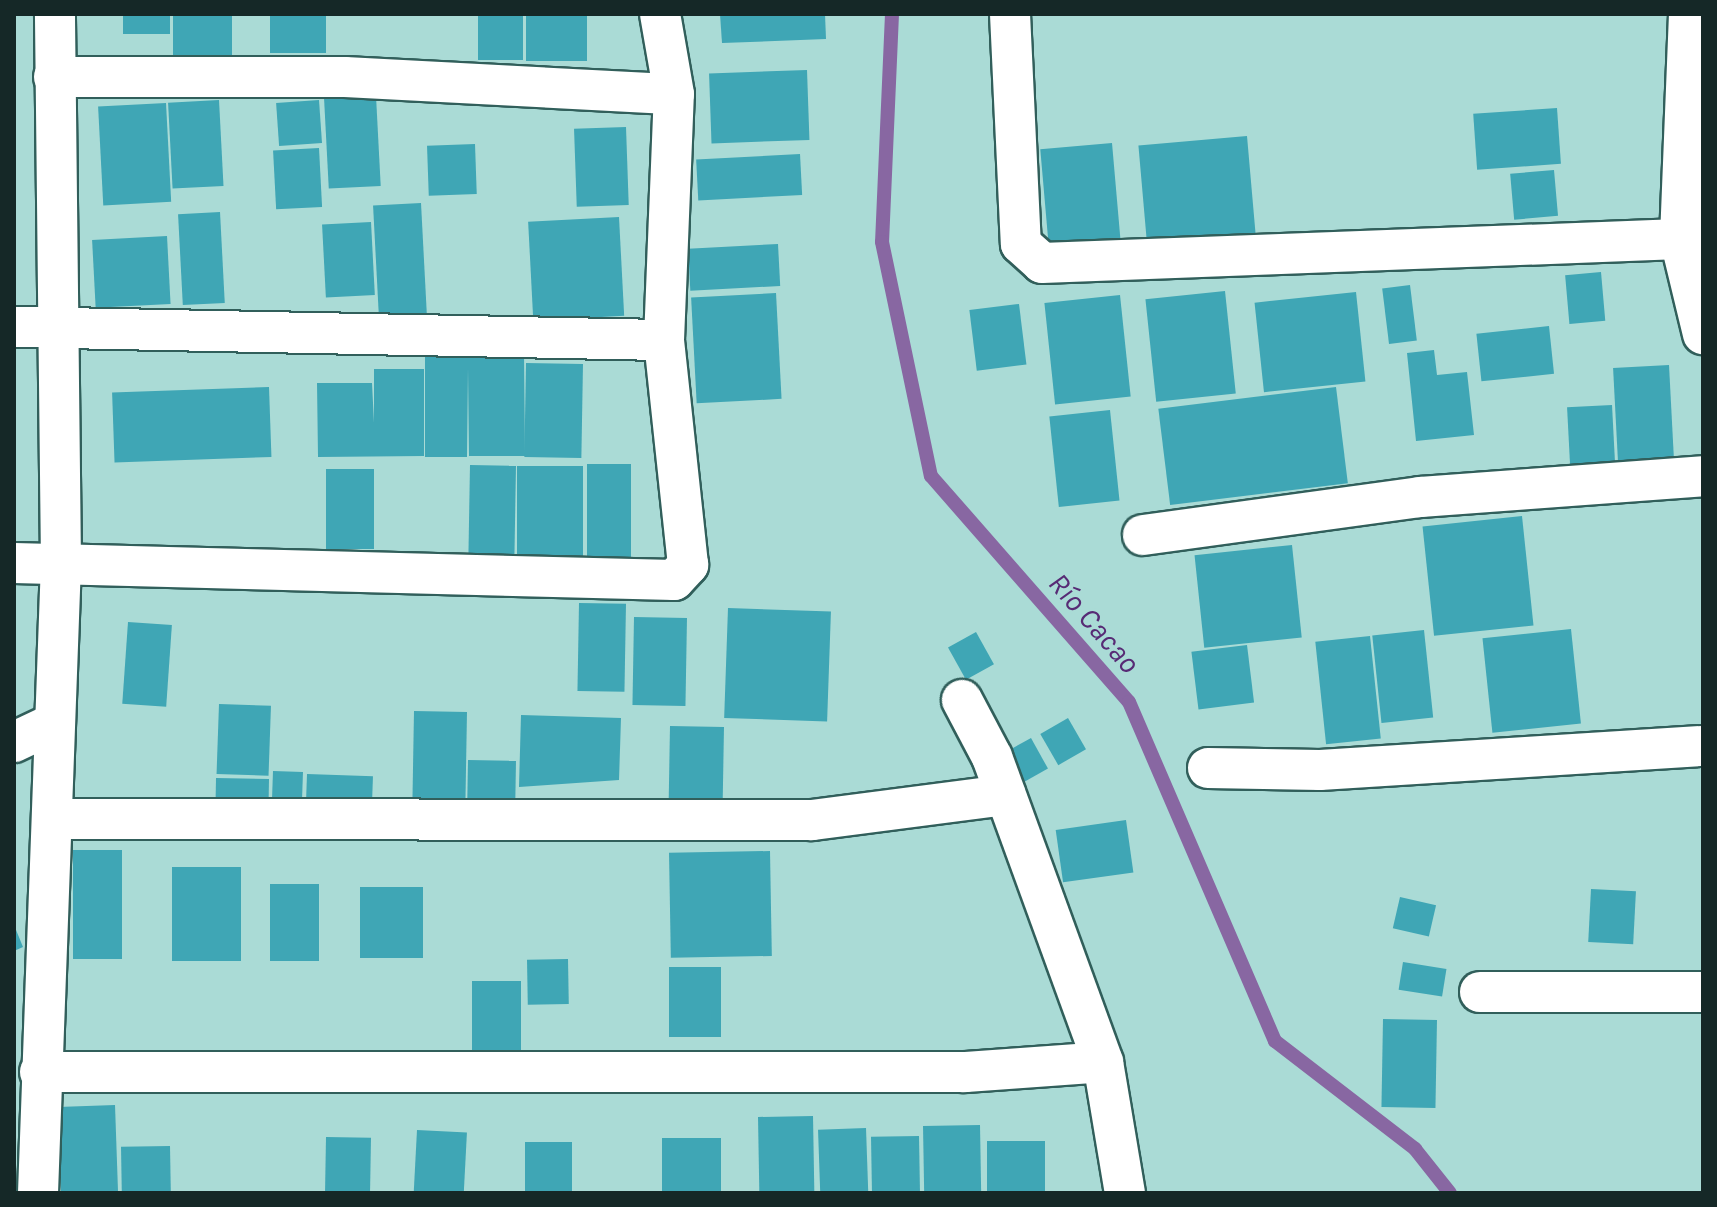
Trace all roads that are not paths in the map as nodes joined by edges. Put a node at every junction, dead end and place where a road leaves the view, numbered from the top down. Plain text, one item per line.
1 (55, 14) edge
2 (660, 14) edge
3 (1010, 14) edge
4 (1689, 14) edge
5 (54, 77) junction
6 (674, 94) junction
7 (1692, 234) edge
8 (14, 327) edge
9 (58, 332) junction
10 (1703, 334) edge
11 (664, 340) junction
12 (1703, 476) edge
13 (1143, 535) dead end
14 (14, 563) edge
15 (61, 564) junction
16 (962, 700) dead end
17 (52, 724) junction
18 (14, 742) edge
19 (1703, 746) edge
20 (1208, 768) dead end
21 (1005, 795) junction
22 (53, 819) junction
23 (1480, 992) dead end
24 (1703, 992) edge
25 (1103, 1062) junction
26 (40, 1072) junction
27 (30, 1187) edge
28 (1125, 1193) edge

1 - 5 street
2 - 6 street
3 - 7 street
4 - 7 street
5 - 6 street
5 - 9 street
6 - 11 street
7 - 10 street
8 - 9 street
9 - 11 street
9 - 15 street
11 - 15 street
12 - 13 street
14 - 15 street
15 - 17 street
16 - 21 street
17 - 18 street
17 - 22 street
19 - 20 street
21 - 22 street
21 - 25 street
22 - 26 street
23 - 24 street
25 - 26 street
25 - 28 street
26 - 27 street

